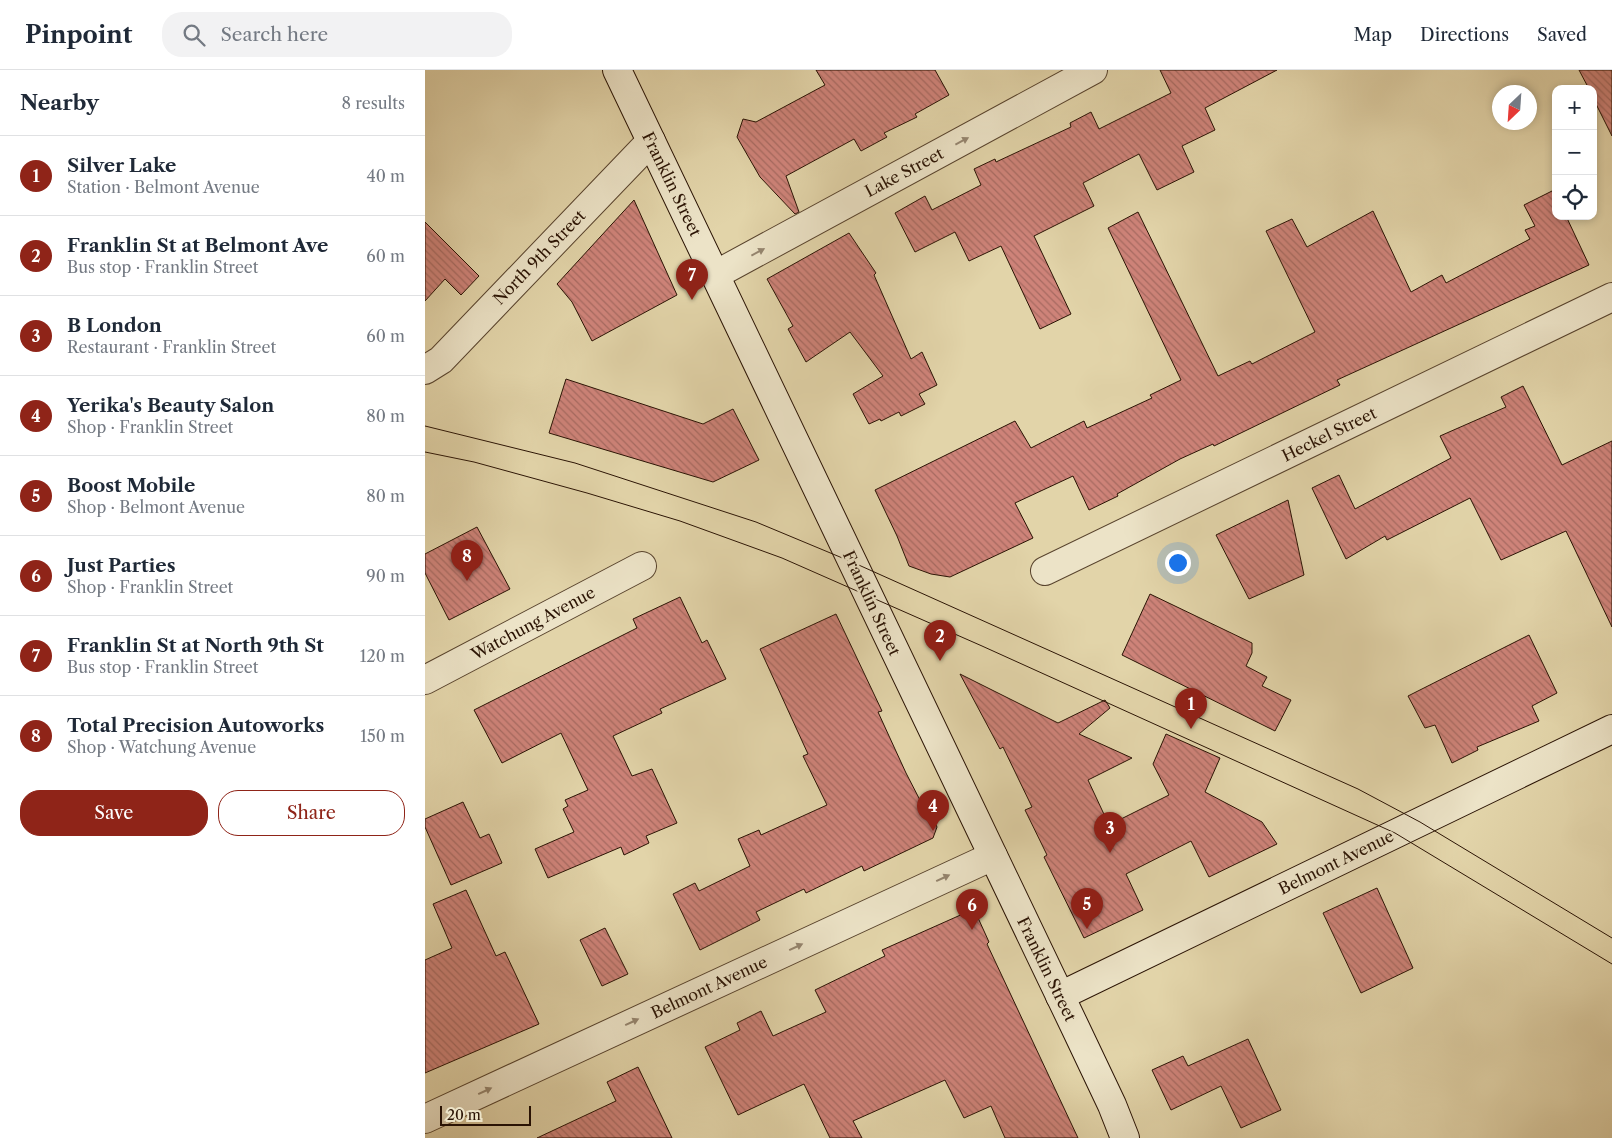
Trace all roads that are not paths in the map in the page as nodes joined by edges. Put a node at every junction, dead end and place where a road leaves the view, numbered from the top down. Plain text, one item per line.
1 (617, 70) edge
2 (1093, 70) edge
3 (651, 141) junction
4 (715, 275) junction
5 (1612, 296) edge
6 (425, 370) edge
7 (642, 566) dead end
8 (1045, 571) dead end
9 (425, 680) edge
10 (1612, 729) edge
11 (993, 856) junction
12 (1060, 996) junction
13 (425, 1119) edge
14 (1125, 1138) edge

1 - 3 street, Franklin Street
4 -> 2 street, Lake Street
3 - 4 street, Franklin Street
3 - 6 street, North 9th Street
4 - 11 street, Franklin Street
5 - 8 street, Heckel Street
7 - 9 street, Watchung Avenue
10 - 12 street, Belmont Avenue
11 - 12 street, Franklin Street
13 -> 11 street, Belmont Avenue
12 - 14 street, Franklin Street

